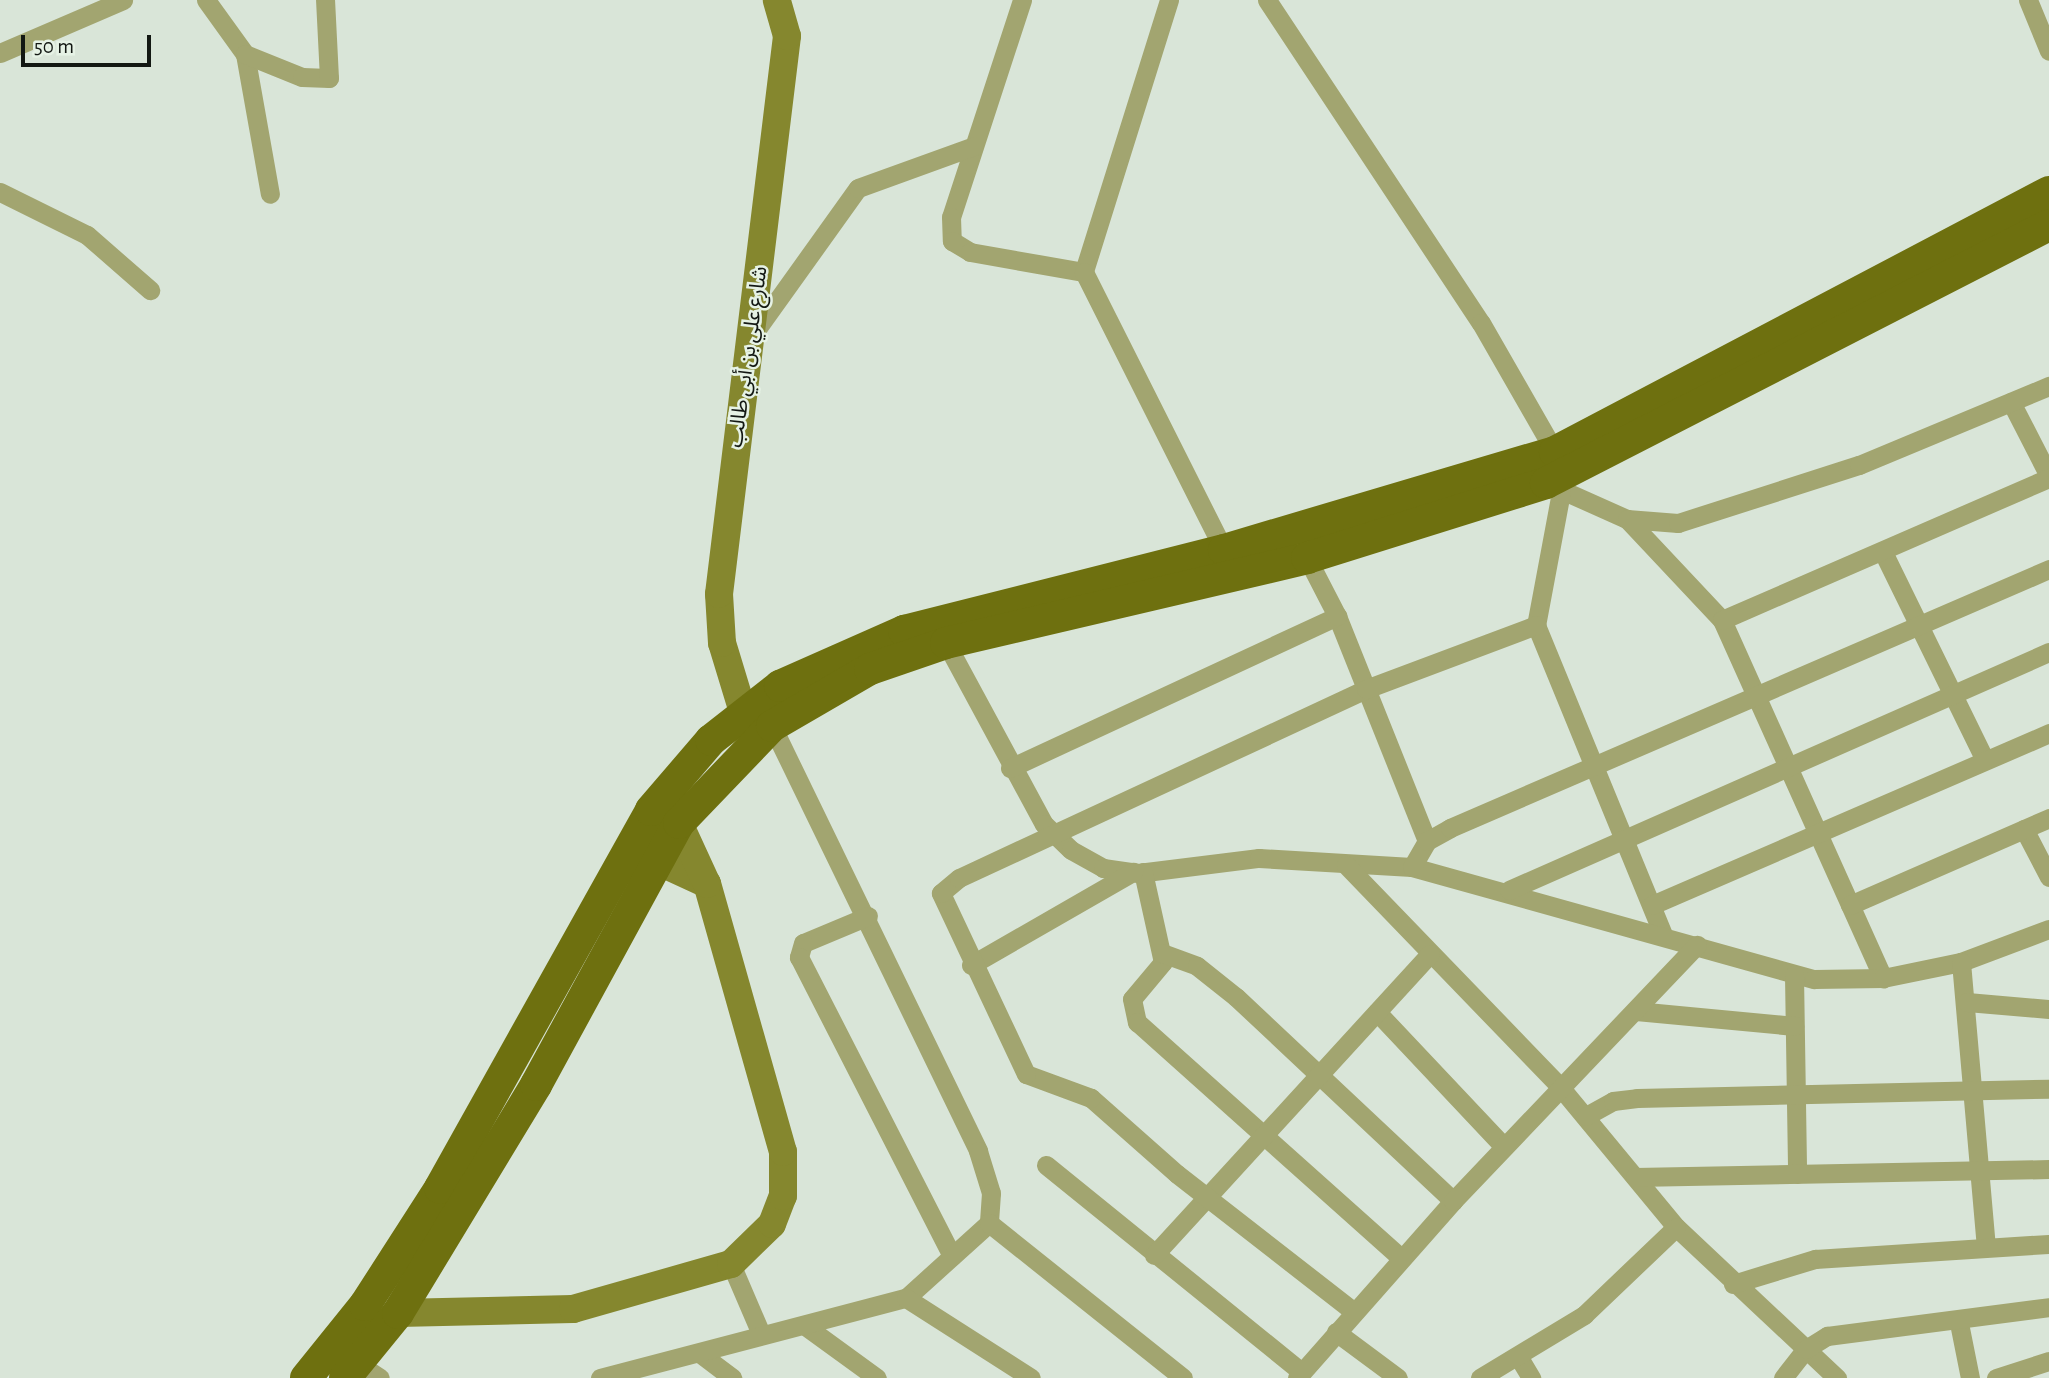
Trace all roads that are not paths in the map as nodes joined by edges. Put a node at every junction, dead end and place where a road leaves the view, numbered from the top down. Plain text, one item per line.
1 (123, 0) edge
2 (206, 0) edge
3 (326, 0) edge
4 (1022, 0) edge
5 (1169, 0) edge
6 (1267, 0) edge
7 (2028, 0) edge
8 (783, 7) edge
9 (2049, 51) edge
10 (0, 53) edge
11 (245, 54) junction
12 (974, 146) junction
13 (0, 192) edge
14 (2049, 192) edge
15 (270, 194) dead end
16 (2049, 225) edge
17 (1084, 272) junction
18 (150, 290) dead end
19 (754, 333) junction
20 (2049, 386) edge
21 (2011, 402) junction
22 (1555, 452) junction
23 (2049, 477) edge
24 (1554, 488) junction
25 (1627, 519) junction
26 (1224, 550) junction
27 (1883, 552) junction
28 (1307, 558) junction
29 (2049, 569) edge
30 (1337, 616) junction
31 (1722, 620) junction
32 (1916, 624) junction
33 (1536, 625) junction
34 (946, 643) junction
35 (2049, 652) edge
36 (1366, 690) junction
37 (1753, 695) junction
38 (1951, 695) junction
39 (743, 712) junction
40 (772, 726) junction
41 (2049, 733) edge
42 (1985, 760) junction
43 (1594, 766) junction
44 (1786, 766) junction
45 (1010, 768) junction
46 (2049, 818) edge
47 (679, 823) junction
48 (2024, 829) junction
49 (1052, 836) junction
50 (1623, 836) junction
51 (1819, 837) junction
52 (1427, 841) junction
53 (657, 862) junction
54 (1346, 865) junction
55 (1412, 867) junction
56 (1138, 872) junction
57 (2049, 877) edge
58 (707, 884) junction
59 (1509, 891) junction
60 (1652, 905) junction
61 (1850, 905) junction
62 (867, 916) junction
63 (2049, 929) edge
64 (1663, 935) junction
65 (1698, 945) junction
66 (1162, 953) junction
67 (1430, 954) junction
68 (1961, 962) junction
69 (971, 965) junction
70 (1794, 975) junction
71 (1883, 978) junction
72 (1967, 1002) junction
73 (2049, 1009) edge
74 (1636, 1011) junction
75 (1377, 1012) junction
76 (1794, 1026) junction
77 (1323, 1072) junction
78 (522, 1079) junction
79 (1560, 1088) junction
80 (2049, 1089) edge
81 (1972, 1093) junction
82 (1793, 1098) junction
83 (1586, 1116) junction
84 (1265, 1133) junction
85 (1504, 1147) junction
86 (1046, 1165) dead end
87 (2049, 1169) edge
88 (1982, 1171) junction
89 (1797, 1174) junction
90 (1635, 1177) junction
91 (1205, 1195) junction
92 (1452, 1201) junction
93 (989, 1223) junction
94 (1676, 1227) junction
95 (2049, 1244) edge
96 (1986, 1246) junction
97 (1154, 1255) junction
98 (952, 1256) junction
99 (1401, 1258) junction
100 (731, 1264) junction
101 (1733, 1284) junction
102 (906, 1298) junction
103 (2049, 1307) edge
104 (1353, 1311) junction
105 (398, 1313) junction
106 (1959, 1323) junction
107 (804, 1325) junction
108 (1336, 1332) junction
109 (761, 1335) junction
110 (1806, 1349) junction
111 (702, 1355) junction
112 (1518, 1356) junction
113 (2049, 1361) edge
114 (366, 1374) edge
115 (1299, 1375) edge
116 (611, 1377) edge
117 (306, 1378) edge
118 (732, 1378) edge
119 (877, 1378) edge
120 (1031, 1378) edge
121 (1183, 1378) edge
122 (1398, 1378) edge
123 (1479, 1378) edge
124 (1531, 1378) edge
125 (1783, 1378) edge
126 (1837, 1378) edge
127 (1970, 1378) edge
128 (1996, 1378) edge

1 - 10 street
2 - 11 street
3 - 11 street
4 - 12 street
5 - 17 street
6 - 22 street
7 - 9 street
8 - 19 street, شارع علي بن أبي طالب
11 - 15 street
12 - 17 street
12 - 19 street
13 - 18 street
14 - 22 main road
16 - 24 main road
17 - 26 street
19 - 39 street, شارع علي بن أبي طالب
20 - 21 street
21 - 23 street
21 - 25 street
22 - 26 main road
23 - 27 street
24 - 25 street
24 - 28 main road
24 - 33 street
25 - 31 street
26 - 39 main road
27 - 31 street
27 - 32 street
28 - 30 street
28 - 34 main road
29 - 32 street
30 - 36 street
30 - 45 street
31 - 37 street
32 - 37 street
32 - 38 street
33 - 36 street
33 - 43 street
34 - 40 main road
34 - 45 street
35 - 38 street
36 - 49 street
36 - 52 street
37 - 43 street
37 - 44 street
38 - 42 street
38 - 44 street
39 - 78 main road
40 - 47 main road
40 - 62 street
41 - 42 street
42 - 51 street
43 - 50 street
43 - 52 street
44 - 50 street
44 - 51 street
45 - 49 street
46 - 48 street
47 - 53 main road
47 - 58 street
48 - 57 street
48 - 61 street
49 - 56 street
49 - 69 street
50 - 59 street
50 - 60 street
51 - 60 street
51 - 61 street
52 - 55 street
53 - 58 street
53 - 78 main road
54 - 55 street
54 - 56 street
54 - 67 street
55 - 59 street
56 - 66 street
56 - 69 street
58 - 100 street
59 - 64 street
60 - 64 street
61 - 71 street
62 - 93 street
62 - 98 street
63 - 68 street
64 - 65 street
65 - 70 street
65 - 74 street
66 - 77 street
66 - 84 street
67 - 75 street
67 - 79 street
68 - 71 street
68 - 72 street
69 - 91 street
70 - 71 street
70 - 76 street
72 - 73 street
72 - 81 street
74 - 76 street
74 - 79 street
75 - 77 street
75 - 85 street
76 - 82 street
77 - 84 street
77 - 92 street
78 - 105 main road
78 - 117 main road
79 - 83 street
79 - 85 street
80 - 81 street
81 - 82 street
81 - 88 street
82 - 83 street
82 - 89 street
83 - 90 street
84 - 91 street
84 - 99 street
85 - 92 street
86 - 97 street
87 - 88 street
88 - 89 street
88 - 96 street
89 - 90 street
90 - 94 street
91 - 97 street
91 - 104 street
92 - 99 street
93 - 98 street
93 - 121 street
94 - 101 street
94 - 112 street
95 - 96 street
96 - 101 street
97 - 115 street
98 - 102 street
99 - 104 street
100 - 105 street
100 - 109 street
101 - 110 street
102 - 107 street
102 - 120 street
103 - 106 street
104 - 108 street
105 - 114 main road
106 - 110 street
106 - 127 street
107 - 109 street
107 - 119 street
108 - 115 street
108 - 122 street
109 - 111 street
110 - 125 street
110 - 126 street
111 - 116 street
111 - 118 street
112 - 123 street
112 - 124 street
113 - 128 street

